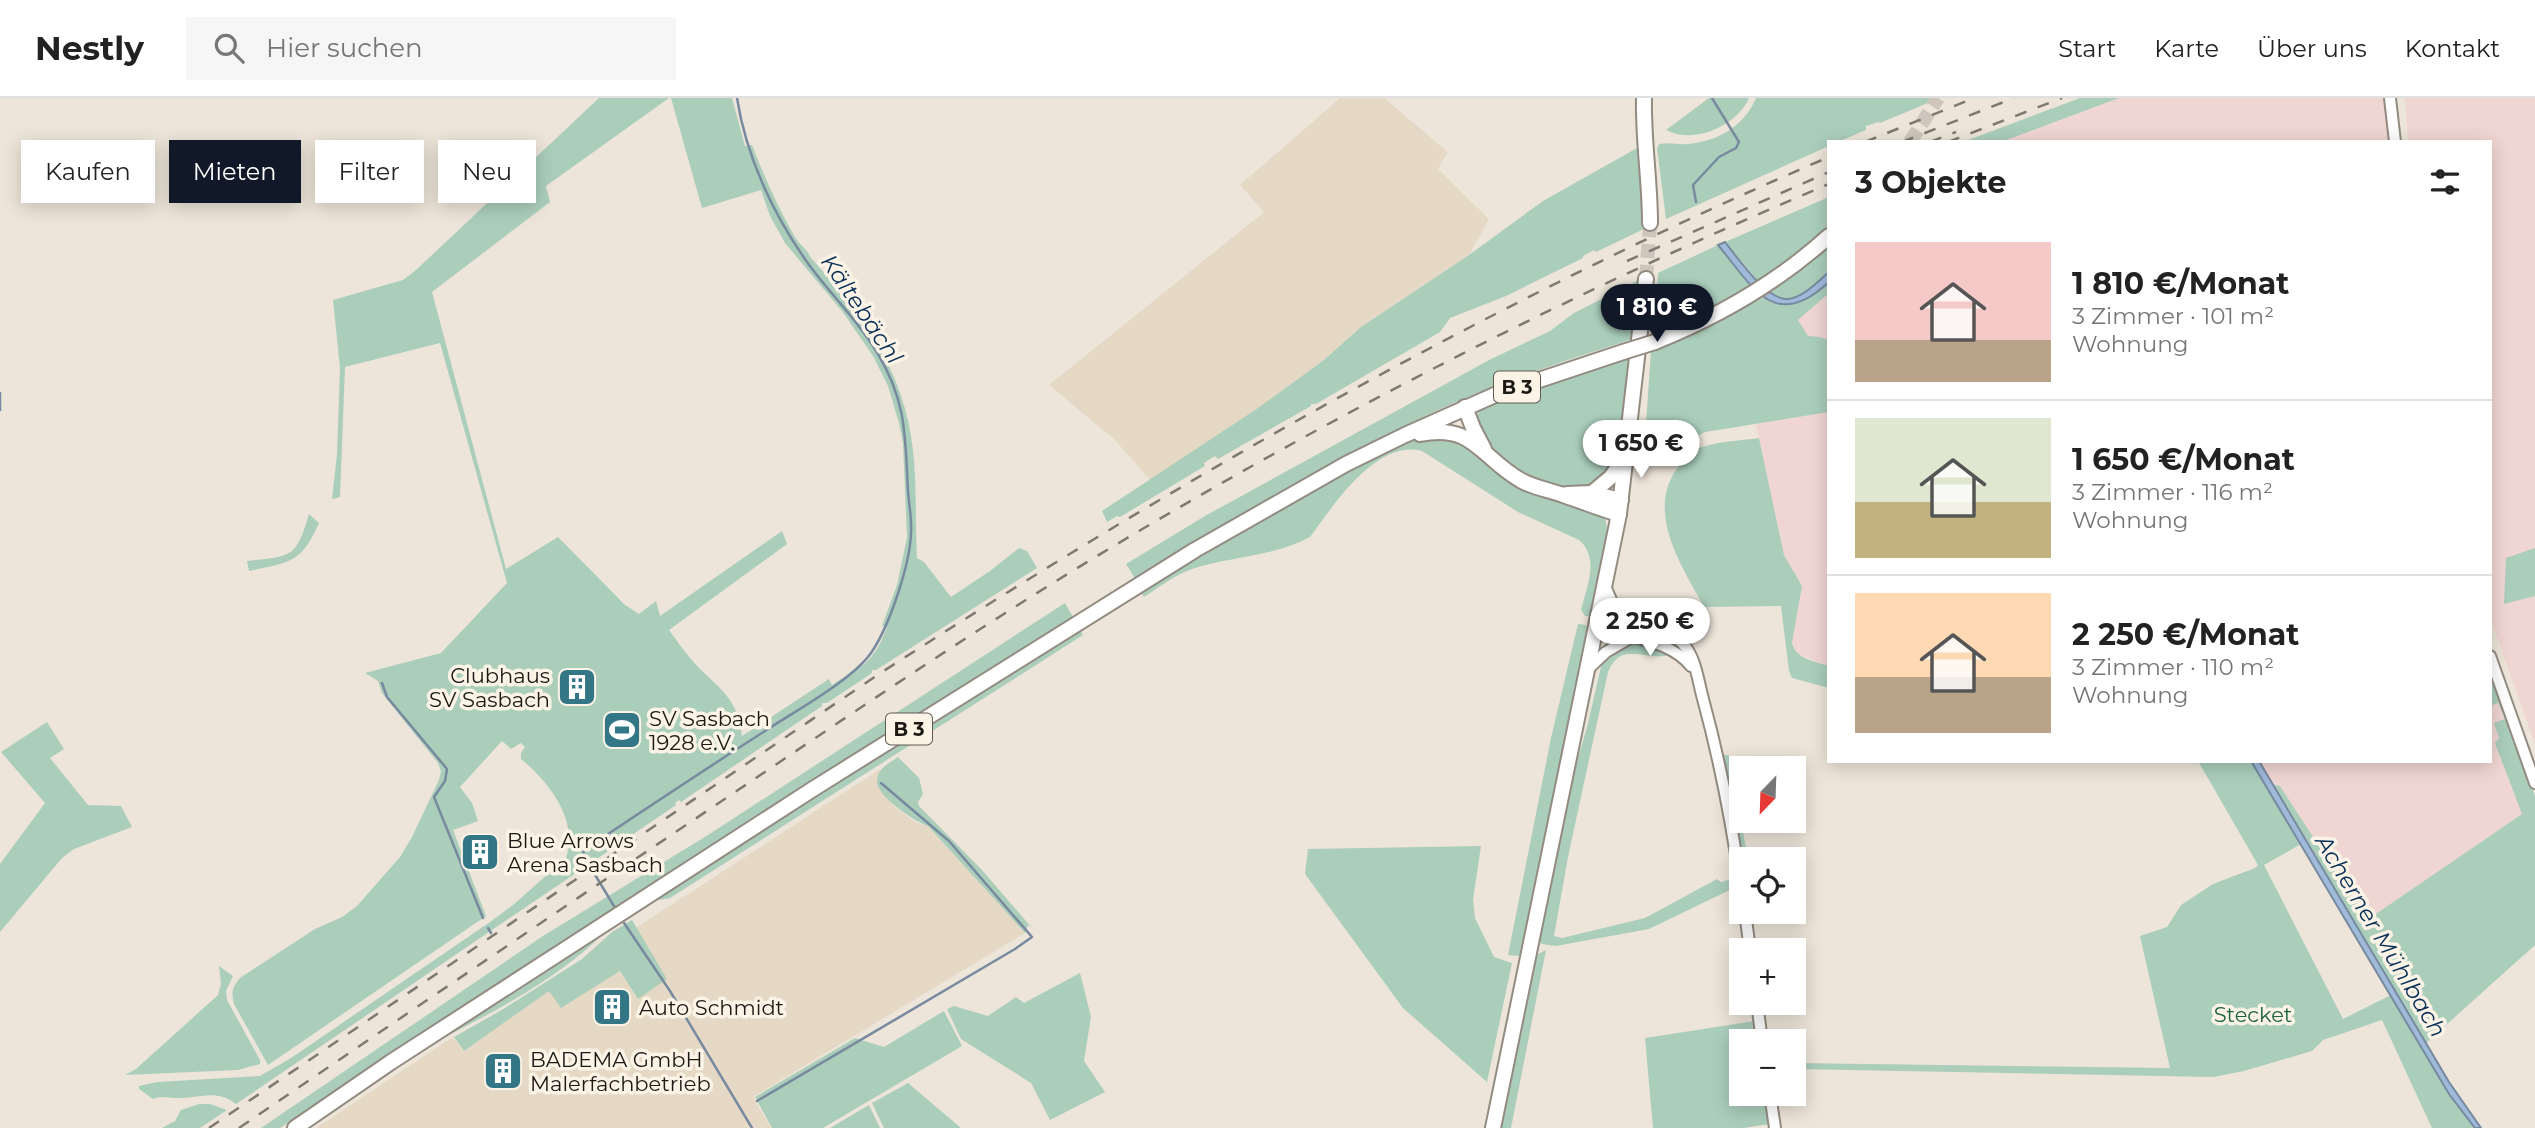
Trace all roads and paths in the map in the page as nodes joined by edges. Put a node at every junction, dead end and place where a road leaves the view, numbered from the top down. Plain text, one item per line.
1 (1644, 98) edge
2 (2390, 98) edge
3 (2395, 140) edge
4 (1650, 223) tunnel mouth
5 (1827, 238) edge
6 (1646, 279) tunnel mouth
7 (1461, 409) junction
8 (1405, 435) junction
9 (1465, 437) junction
10 (1489, 456) junction
11 (1626, 456) junction
12 (1592, 493) junction
13 (1562, 494) junction
14 (1620, 507) junction
15 (1604, 585) junction
16 (1596, 625) junction
17 (1632, 632) junction
18 (2492, 662) edge
19 (1587, 670) junction
20 (2535, 783) edge
21 (1735, 847) edge
22 (1772, 1106) edge
23 (295, 1128) edge
24 (1493, 1128) edge
25 (1775, 1128) edge

1 - 4 main road
2 - 3 street
5 - 7 main road, B 3, bridge
6 - 11 main road
7 - 8 main road, B 3
7 - 9 main road
7 - 10 main road
8 - 9 main road
8 - 23 main road, B 3
9 - 10 main road
10 - 13 main road
11 - 12 main road
11 - 14 main road
12 - 13 main road
12 - 14 main road
13 - 14 main road
14 - 15 main road
15 - 16 main road
15 - 17 street
16 - 17 street
16 - 19 main road
17 - 19 street
17 - 21 street
18 - 20 street
19 - 24 main road
22 - 25 street

